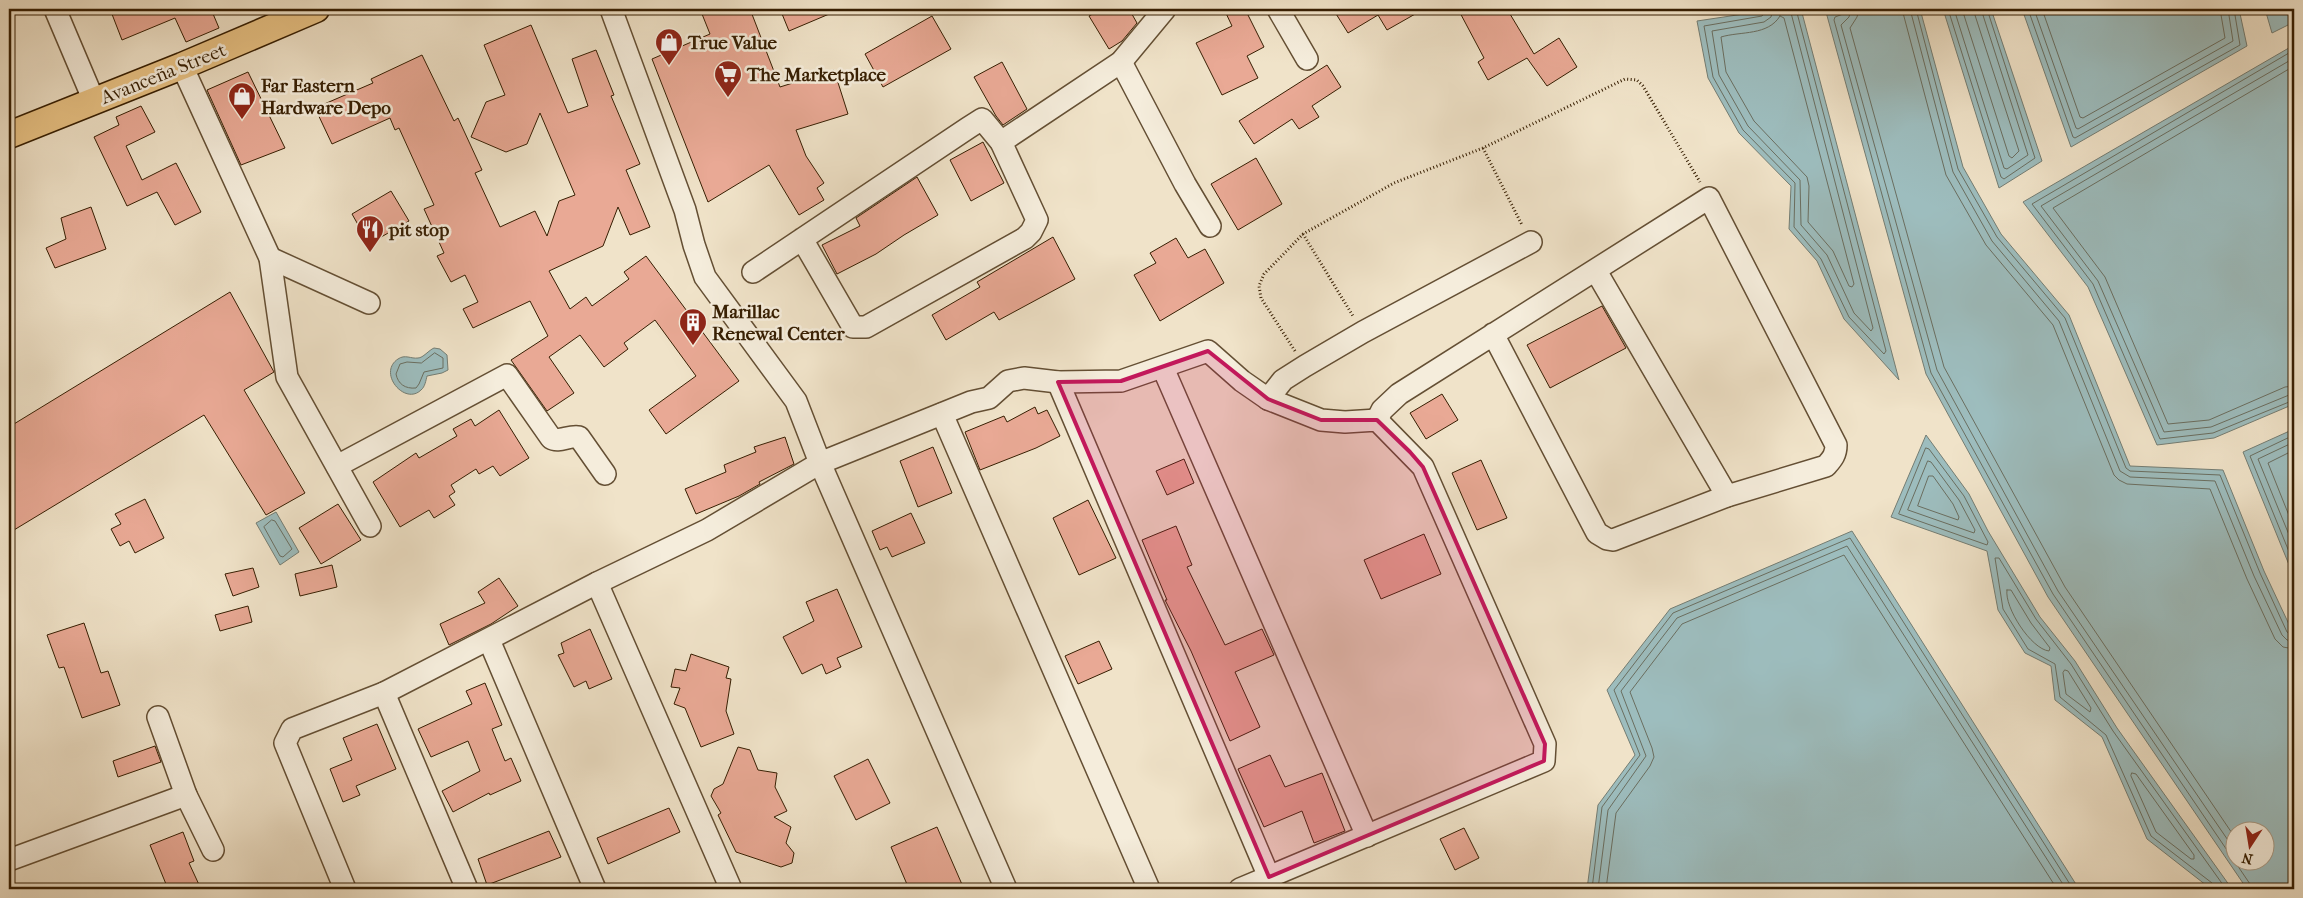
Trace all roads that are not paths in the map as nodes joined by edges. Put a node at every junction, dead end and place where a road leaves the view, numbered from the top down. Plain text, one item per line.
1 (55, 9) edge
2 (313, 9) edge
3 (611, 9) edge
4 (1165, 9) edge
5 (1278, 9) edge
6 (1307, 59) dead end
7 (1121, 62) junction
8 (182, 66) junction
9 (94, 101) junction
10 (9, 135) edge
11 (1001, 142) junction
12 (1210, 226) dead end
13 (802, 239) junction
14 (1531, 242) road end
15 (270, 258) junction
16 (1596, 271) junction
17 (753, 272) dead end
18 (369, 303) dead end
19 (1493, 334) junction
20 (1163, 368) junction
21 (1058, 382) junction
22 (1268, 399) junction
23 (942, 414) junction
24 (1377, 420) junction
25 (820, 463) junction
26 (337, 466) junction
27 (605, 474) dead end
28 (1727, 496) junction
29 (370, 526) dead end
30 (597, 583) junction
31 (489, 640) junction
32 (384, 693) junction
33 (158, 717) dead end
34 (186, 795) junction
35 (1367, 836) junction
36 (213, 850) dead end
37 (9, 860) edge
38 (1269, 877) junction
39 (345, 889) edge
40 (467, 889) edge
41 (596, 889) edge
42 (731, 889) edge
43 (1006, 889) edge
44 (1149, 889) edge
45 (1240, 889) edge

1 - 9 street
2 - 8 main road, Avanceña Street
3 - 25 street
4 - 7 street
5 - 6 street
7 - 11 street
7 - 12 street
8 - 9 main road, Avanceña Street
8 - 15 street
9 - 10 main road, Avanceña Street
11 - 13 street
11 - 13 street
13 - 17 street
14 - 22 street
15 - 18 street
15 - 26 street
16 - 19 street
16 - 28 street
16 - 28 street
19 - 24 street
19 - 28 street
20 - 21 street
20 - 22 street
20 - 35 street
21 - 23 street
21 - 38 street
22 - 24 street
23 - 25 street
23 - 44 street
24 - 35 street
25 - 30 street
25 - 43 street
26 - 27 street
26 - 29 street
30 - 31 street
30 - 42 street
31 - 32 street
31 - 41 street
32 - 39 street
32 - 40 street
33 - 34 street
34 - 36 street
34 - 37 street
35 - 38 street
38 - 45 street

